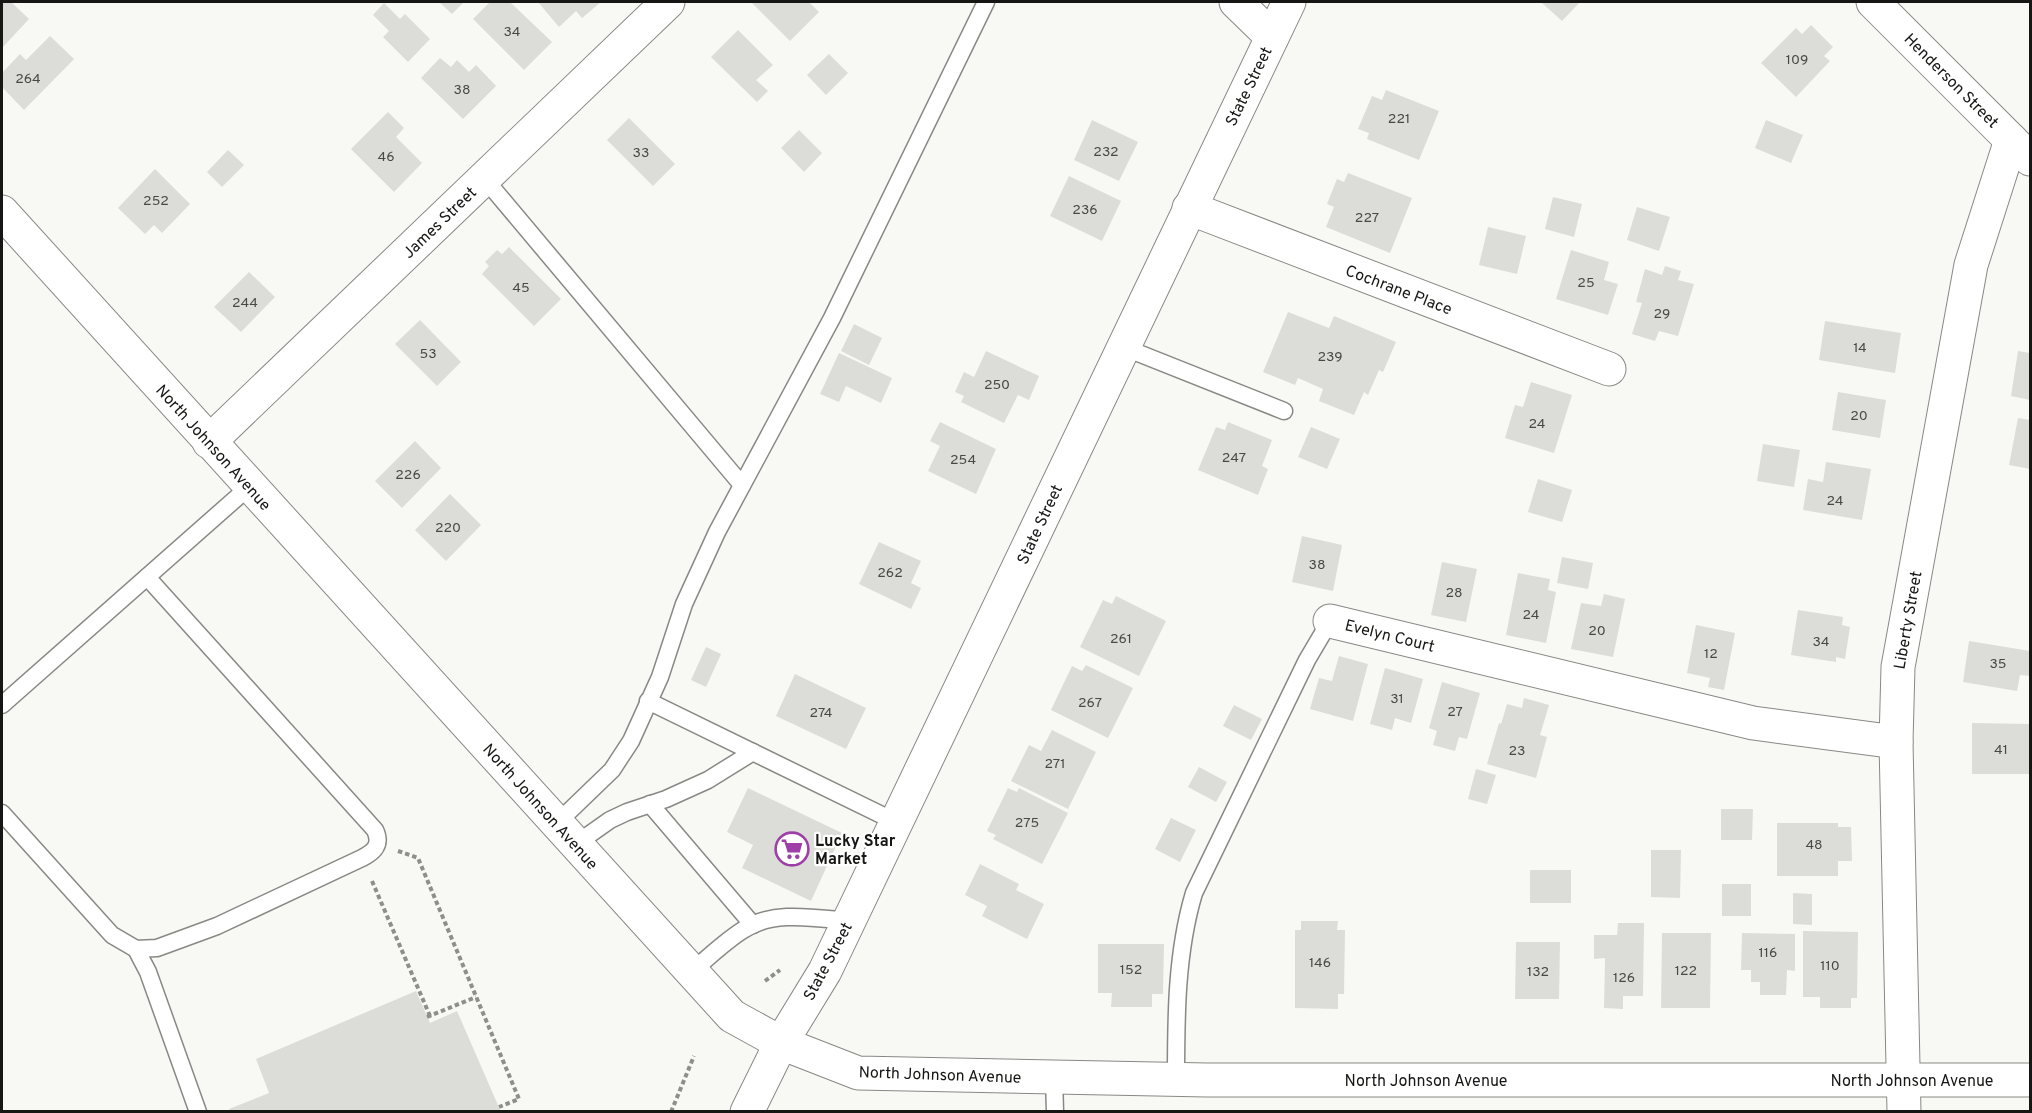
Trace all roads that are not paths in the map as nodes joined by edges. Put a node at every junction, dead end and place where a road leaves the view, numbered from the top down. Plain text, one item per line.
1 (668, 2) edge
2 (986, 2) edge
3 (1236, 2) edge
4 (1289, 2) edge
5 (1873, 2) edge
6 (1272, 36) junction
7 (2021, 150) edge
8 (484, 178) junction
9 (1189, 208) junction
10 (2, 212) edge
11 (1123, 347) junction
12 (1609, 369) dead end
13 (1284, 411) dead end
14 (209, 442) junction
15 (742, 485) junction
16 (249, 486) junction
17 (147, 577) junction
18 (1330, 621) joint
19 (648, 701) junction
20 (2, 705) edge
21 (1896, 742) junction
22 (753, 752) junction
23 (650, 804) junction
24 (2, 813) edge
25 (896, 822) junction
26 (566, 834) junction
27 (848, 921) junction
28 (753, 925) junction
29 (136, 949) junction
30 (691, 972) junction
31 (781, 1043) junction
32 (1054, 1078) junction
33 (1176, 1080) junction
34 (1903, 1080) junction
35 (2031, 1080) edge
36 (198, 1112) edge
37 (747, 1112) edge
38 (1055, 1112) edge
39 (1904, 1112) edge

1 - 8 street, James Street
2 - 15 lane
3 - 6 street
4 - 6 street, State Street
5 - 7 street, Henderson Street
6 - 9 street, State Street
7 - 21 street, Liberty Street
8 - 14 street, James Street
8 - 15 lane
9 - 11 street, State Street
9 - 12 street, Cochrane Place
10 - 14 street, North Johnson Avenue
11 - 13 lane
11 - 25 street, State Street
14 - 16 street, North Johnson Avenue
15 - 19 lane
16 - 17 lane
16 - 26 street, North Johnson Avenue
17 - 20 lane
17 - 29 lane
18 - 21 street, Evelyn Court
18 - 33 lane, Evelyn Court
19 - 22 lane
19 - 26 lane
21 - 34 street, Liberty Street
22 - 23 lane
22 - 25 lane
23 - 26 lane
23 - 28 lane
24 - 29 lane
25 - 27 street, State Street
26 - 30 street, North Johnson Avenue
27 - 28 lane
27 - 31 street, State Street
28 - 30 lane
29 - 36 lane
30 - 31 street, North Johnson Avenue
31 - 32 street, North Johnson Avenue
31 - 37 street, State Street
32 - 33 street, North Johnson Avenue
32 - 38 lane
33 - 34 street, North Johnson Avenue
34 - 35 street, North Johnson Avenue
34 - 39 street, Liberty Street

